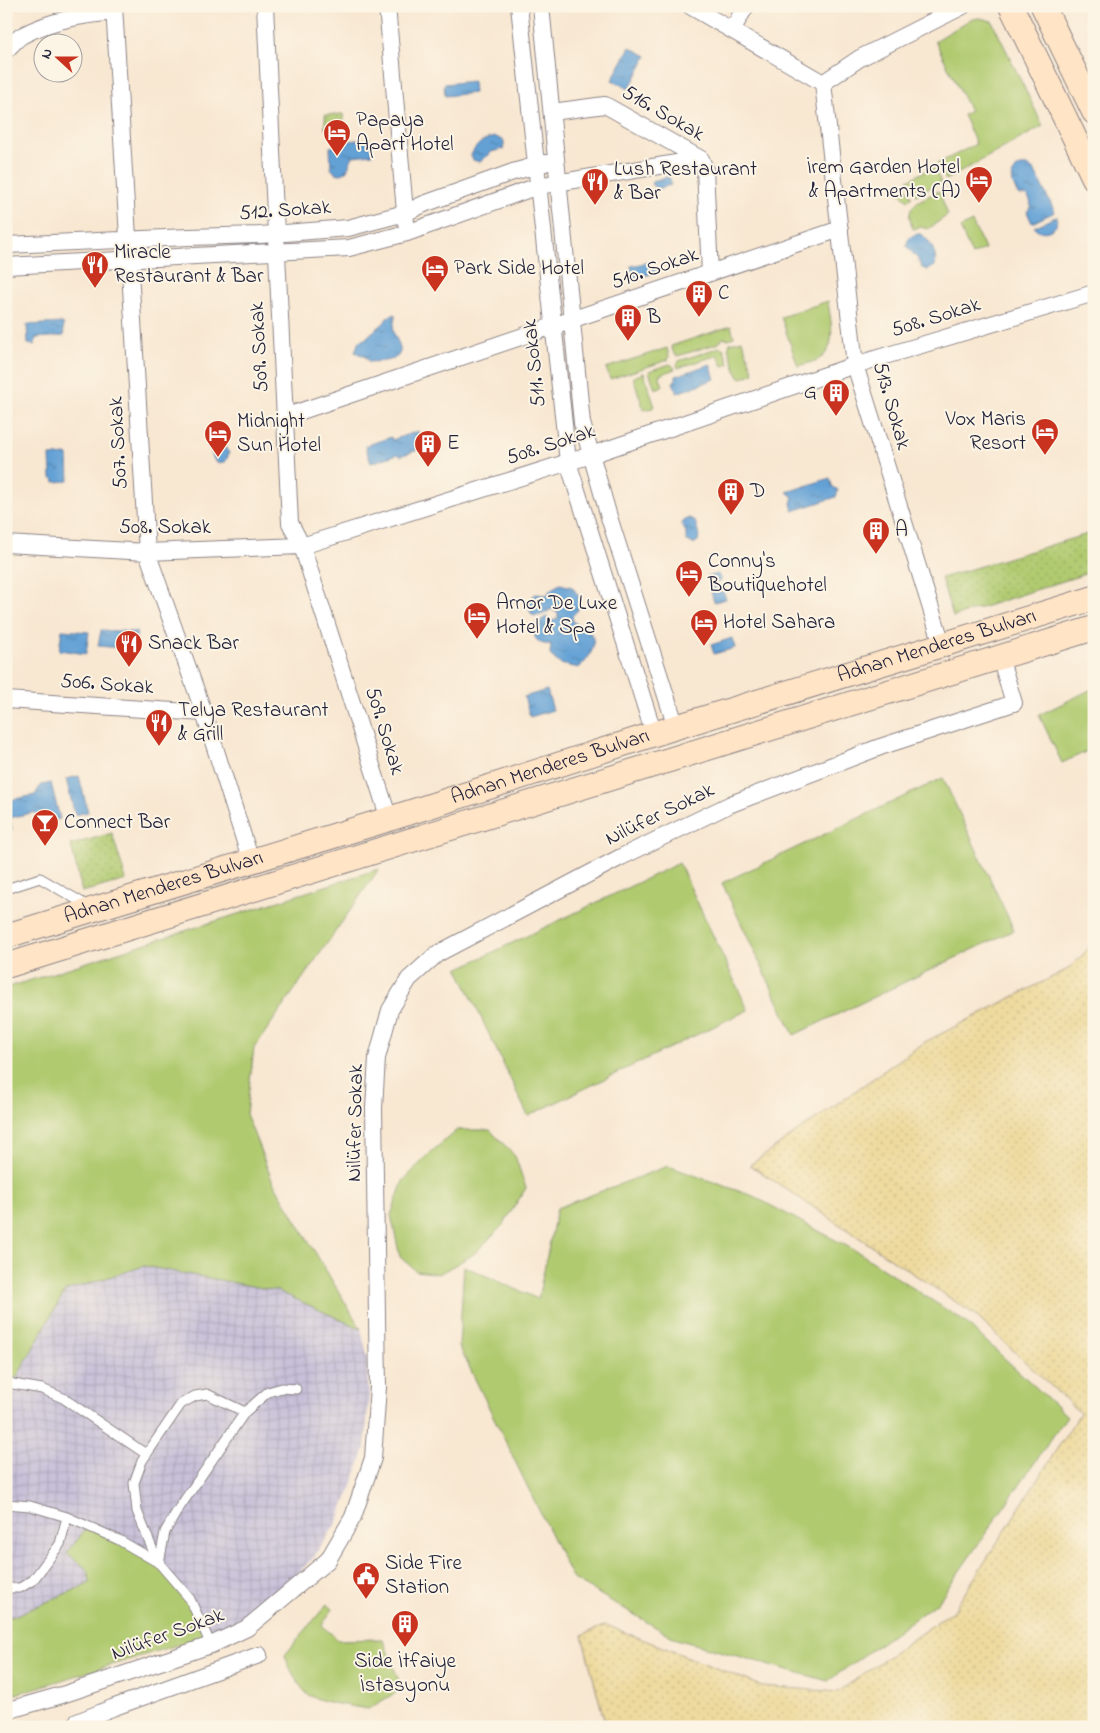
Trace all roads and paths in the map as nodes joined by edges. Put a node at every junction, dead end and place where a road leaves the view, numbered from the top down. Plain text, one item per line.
1 (265, 6) edge
2 (387, 6) edge
3 (518, 6) edge
4 (541, 6) edge
5 (690, 6) edge
6 (746, 6) edge
7 (963, 6) edge
8 (1011, 6) edge
9 (1043, 6) edge
10 (114, 9) edge
11 (732, 30) junction
12 (6, 50) edge
13 (823, 83) junction
14 (552, 112) junction
15 (1094, 112) edge
16 (701, 159) junction
17 (557, 162) junction
18 (535, 165) junction
19 (1094, 178) edge
20 (559, 183) junction
21 (538, 186) junction
22 (405, 213) junction
23 (840, 229) junction
24 (407, 233) junction
25 (277, 234) junction
26 (128, 241) junction
27 (6, 246) edge
28 (277, 251) junction
29 (129, 259) junction
30 (6, 266) edge
31 (710, 272) junction
32 (1094, 293) edge
33 (573, 320) junction
34 (552, 327) junction
35 (855, 364) junction
36 (284, 417) junction
37 (591, 455) junction
38 (568, 462) junction
39 (6, 544) edge
40 (302, 546) junction
41 (147, 552) junction
42 (1094, 598) edge
43 (1094, 628) edge
44 (942, 644) junction
45 (1000, 657) junction
46 (6, 700) edge
47 (204, 713) junction
48 (665, 730) junction
49 (389, 819) junction
50 (252, 861) junction
51 (6, 889) edge
52 (93, 909) junction
53 (6, 936) edge
54 (6, 966) edge
55 (6, 1381) edge
56 (296, 1389) dead end
57 (245, 1412) junction
58 (146, 1454) junction
59 (6, 1504) edge
60 (67, 1517) junction
61 (159, 1563) junction
62 (6, 1588) edge
63 (211, 1645) junction
64 (259, 1655) dead end
65 (6, 1711) edge
66 (79, 1727) edge

1 - 25 street, 509. Sokak
2 - 22 street
3 - 18 street, 511. Sokak
4 - 14 street, 511. Sokak
5 - 11 street
6 - 11 street
7 - 13 street
8 - 19 main road
9 - 15 main road
10 - 12 street
10 - 26 street, 507. Sokak
11 - 13 street
13 - 23 street, 513. Sokak
14 - 16 street, 516. Sokak
14 - 17 street, 511. Sokak
16 - 20 street, 512. Sokak
16 - 31 street, 516. Sokak
17 - 18 street, 512. Sokak
17 - 20 street, 511. Sokak
18 - 21 street, 511. Sokak
18 - 22 street, 512. Sokak
20 - 21 street, 512. Sokak
20 - 33 street, 511. Sokak
21 - 24 street, 512. Sokak
21 - 34 street, 511. Sokak
22 - 24 street
22 - 25 street, 512. Sokak
23 - 31 street, 510. Sokak
23 - 35 street, 513. Sokak
24 - 28 street, 512. Sokak
25 - 26 street, 512. Sokak
25 - 28 street, 509. Sokak
26 - 27 street, 512. Sokak
26 - 29 street, 507. Sokak
28 - 29 street, 512. Sokak
28 - 36 street, 509. Sokak
29 - 30 street, 512. Sokak
29 - 41 street, 507. Sokak
31 - 33 street, 510. Sokak
32 - 35 street, 508. Sokak
33 - 34 street, 510. Sokak
33 - 37 street, 511. Sokak
34 - 36 street, 510. Sokak
34 - 38 street, 511. Sokak
35 - 37 street, 508. Sokak
35 - 44 street, 513. Sokak
36 - 40 street, 509. Sokak
37 - 38 street, 508. Sokak
37 - 48 street, 511. Sokak
38 - 40 street, 508. Sokak
38 - 48 street, 511. Sokak
39 - 41 street, 508. Sokak
40 - 41 street, 508. Sokak
40 - 49 street, 509. Sokak
41 - 47 street, 507. Sokak
42 - 44 main road, Adnan Menderes Bulvarı
43 - 45 main road, Adnan Menderes Bulvarı
44 - 48 main road, Adnan Menderes Bulvarı
45 - 54 main road, Adnan Menderes Bulvarı
45 - 63 street, Nilüfer Sokak
46 - 47 street, 506. Sokak
47 - 50 street, 507. Sokak
48 - 49 main road, Adnan Menderes Bulvarı
49 - 50 main road, Adnan Menderes Bulvarı
50 - 52 main road, Adnan Menderes Bulvarı
51 - 52 lane
52 - 53 main road, Adnan Menderes Bulvarı
55 - 58 lane
56 - 57 lane
57 - 58 lane
57 - 61 lane
58 - 61 lane
59 - 60 lane
60 - 61 lane
60 - 62 lane
61 - 63 lane
63 - 65 street, Nilüfer Sokak
64 - 66 street

